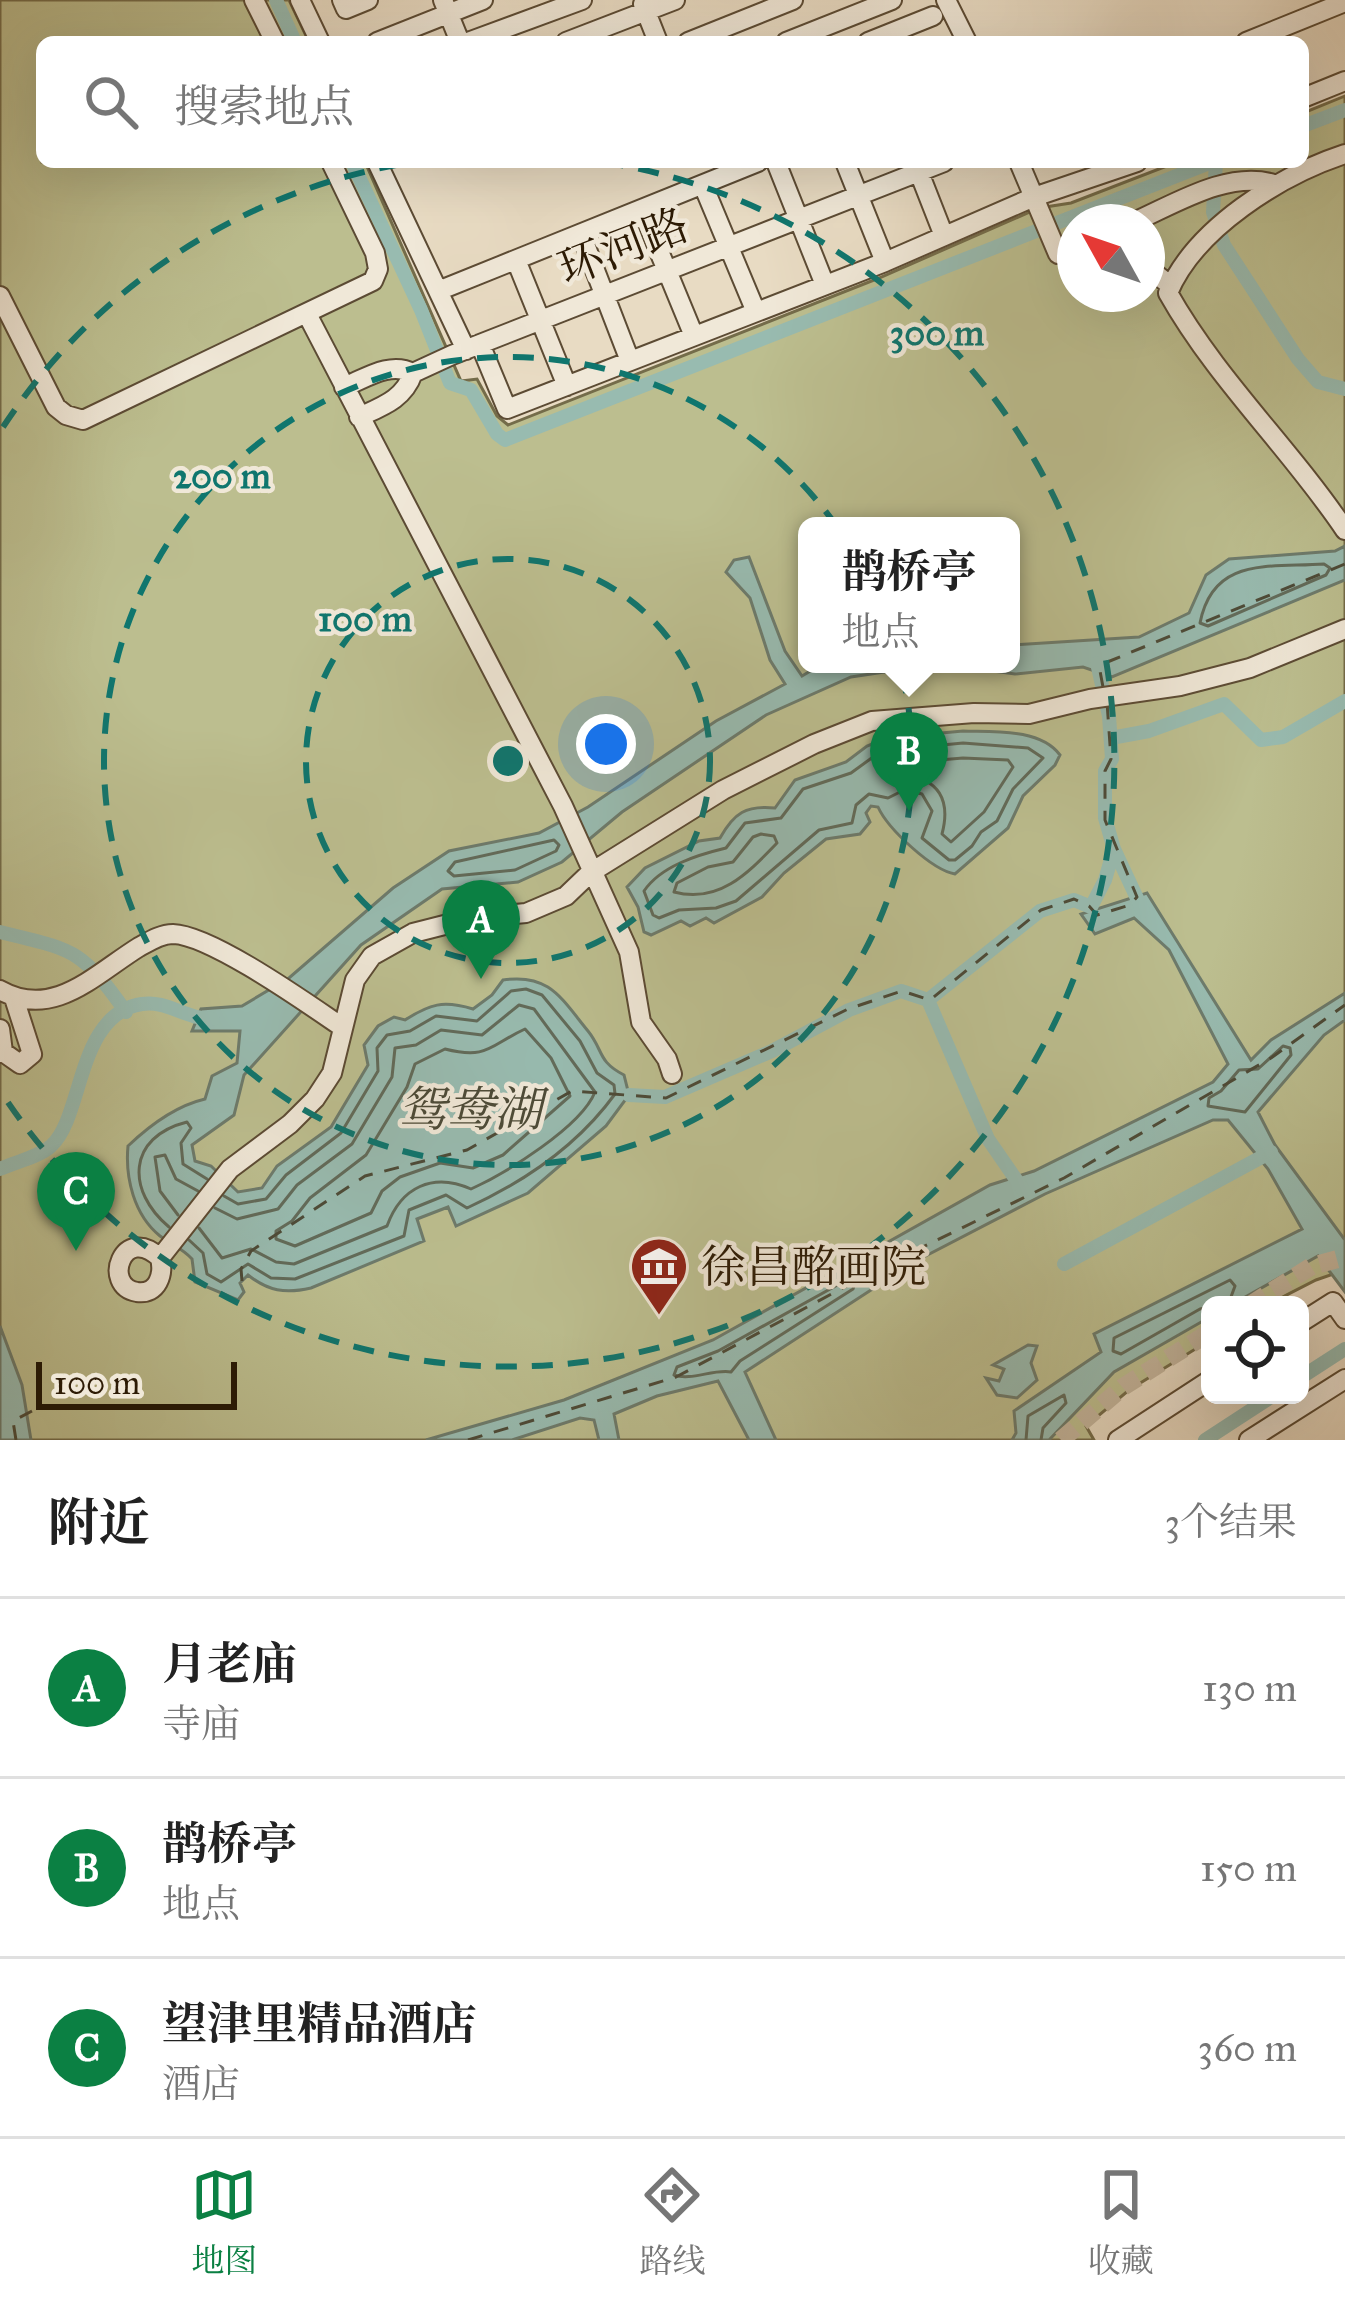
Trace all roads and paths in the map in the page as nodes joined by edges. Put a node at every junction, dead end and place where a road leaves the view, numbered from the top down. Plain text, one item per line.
1 (254, 0) edge
2 (300, 0) edge
3 (342, 0) edge
4 (368, 0) edge
5 (483, 0) edge
6 (582, 0) edge
7 (675, 0) edge
8 (793, 0) edge
9 (892, 0) edge
10 (1345, 2) edge
11 (643, 6) edge
12 (446, 7) edge
13 (940, 8) edge
14 (272, 36) edge
15 (317, 36) edge
16 (389, 36) edge
17 (461, 36) edge
18 (481, 36) edge
19 (579, 36) edge
20 (656, 36) edge
21 (703, 36) edge
22 (801, 36) edge
23 (881, 36) edge
24 (962, 36) edge
25 (1261, 36) edge
26 (1345, 82) edge
27 (1309, 96) edge
28 (1345, 154) edge
29 (334, 168) edge
30 (380, 168) edge
31 (744, 168) edge
32 (778, 168) edge
33 (847, 168) edge
34 (914, 168) edge
35 (916, 168) edge
36 (1022, 168) edge
37 (1119, 168) edge
38 (1274, 184) junction
39 (703, 185) junction
40 (858, 196) junction
41 (1034, 196) junction
42 (1165, 208) edge
43 (642, 210) junction
44 (799, 219) junction
45 (580, 234) junction
46 (944, 236) junction
47 (728, 247) junction
48 (1057, 252) edge
49 (516, 260) junction
50 (885, 262) junction
51 (667, 271) junction
52 (1165, 281) edge
53 (825, 285) junction
54 (1172, 286) junction
55 (438, 291) junction
56 (604, 295) junction
57 (0, 296) edge
58 (756, 312) junction
59 (307, 314) junction
60 (540, 320) junction
61 (694, 336) junction
62 (466, 350) junction
63 (630, 362) junction
64 (413, 373) junction
65 (567, 386) junction
66 (344, 387) junction
67 (359, 417) junction
68 (1345, 530) edge
69 (1345, 629) edge
70 (590, 873) junction
71 (355, 980) junction
72 (7, 994) edge
73 (308, 1005) junction
74 (342, 1027) junction
75 (0, 1029) edge
76 (2, 1053) edge
77 (672, 1074) dead end
78 (165, 1253) dead end
79 (1309, 1317) edge
80 (1345, 1318) edge
81 (1345, 1379) edge
82 (1201, 1385) edge
83 (1110, 1438) edge
84 (1249, 1440) edge

1 - 14 street
2 - 15 street
3 - 4 street
5 - 12 street
6 - 18 street
7 - 11 street
8 - 21 street
9 - 22 street
10 - 25 street
11 - 19 street
11 - 20 street
12 - 16 street
12 - 17 street
13 - 23 street
13 - 24 street
26 - 27 street
28 - 38 street
29 - 59 street
30 - 55 street
31 - 39 street
32 - 44 street
33 - 40 street
34 - 40 street, 环河路
35 - 46 street
36 - 41 street
37 - 41 street
38 - 42 street
38 - 54 street
39 - 43 street
39 - 47 street
40 - 44 street, 环河路
40 - 50 street
41 - 46 street
41 - 48 street
43 - 45 street
43 - 51 street
44 - 47 street, 环河路
44 - 53 street
45 - 49 street
45 - 56 street
46 - 50 street
47 - 51 street, 环河路
47 - 58 street
49 - 55 street
49 - 60 street
50 - 53 street
51 - 56 street, 环河路
51 - 61 street
52 - 54 street
53 - 58 street
54 - 68 street
55 - 62 street
56 - 60 street, 环河路
56 - 63 street
57 - 59 street
58 - 61 street
59 - 66 street
60 - 62 street, 环河路
60 - 65 street
61 - 63 street
62 - 64 street, 环河路
62 - 65 street
63 - 65 street
64 - 66 street
64 - 67 street
66 - 67 street
67 - 70 street
69 - 70 street
70 - 71 street
70 - 77 street
71 - 73 street
71 - 74 street
72 - 73 street
72 - 76 street
73 - 74 street
74 - 78 street
75 - 76 street
79 - 80 street
81 - 84 street
82 - 83 street

